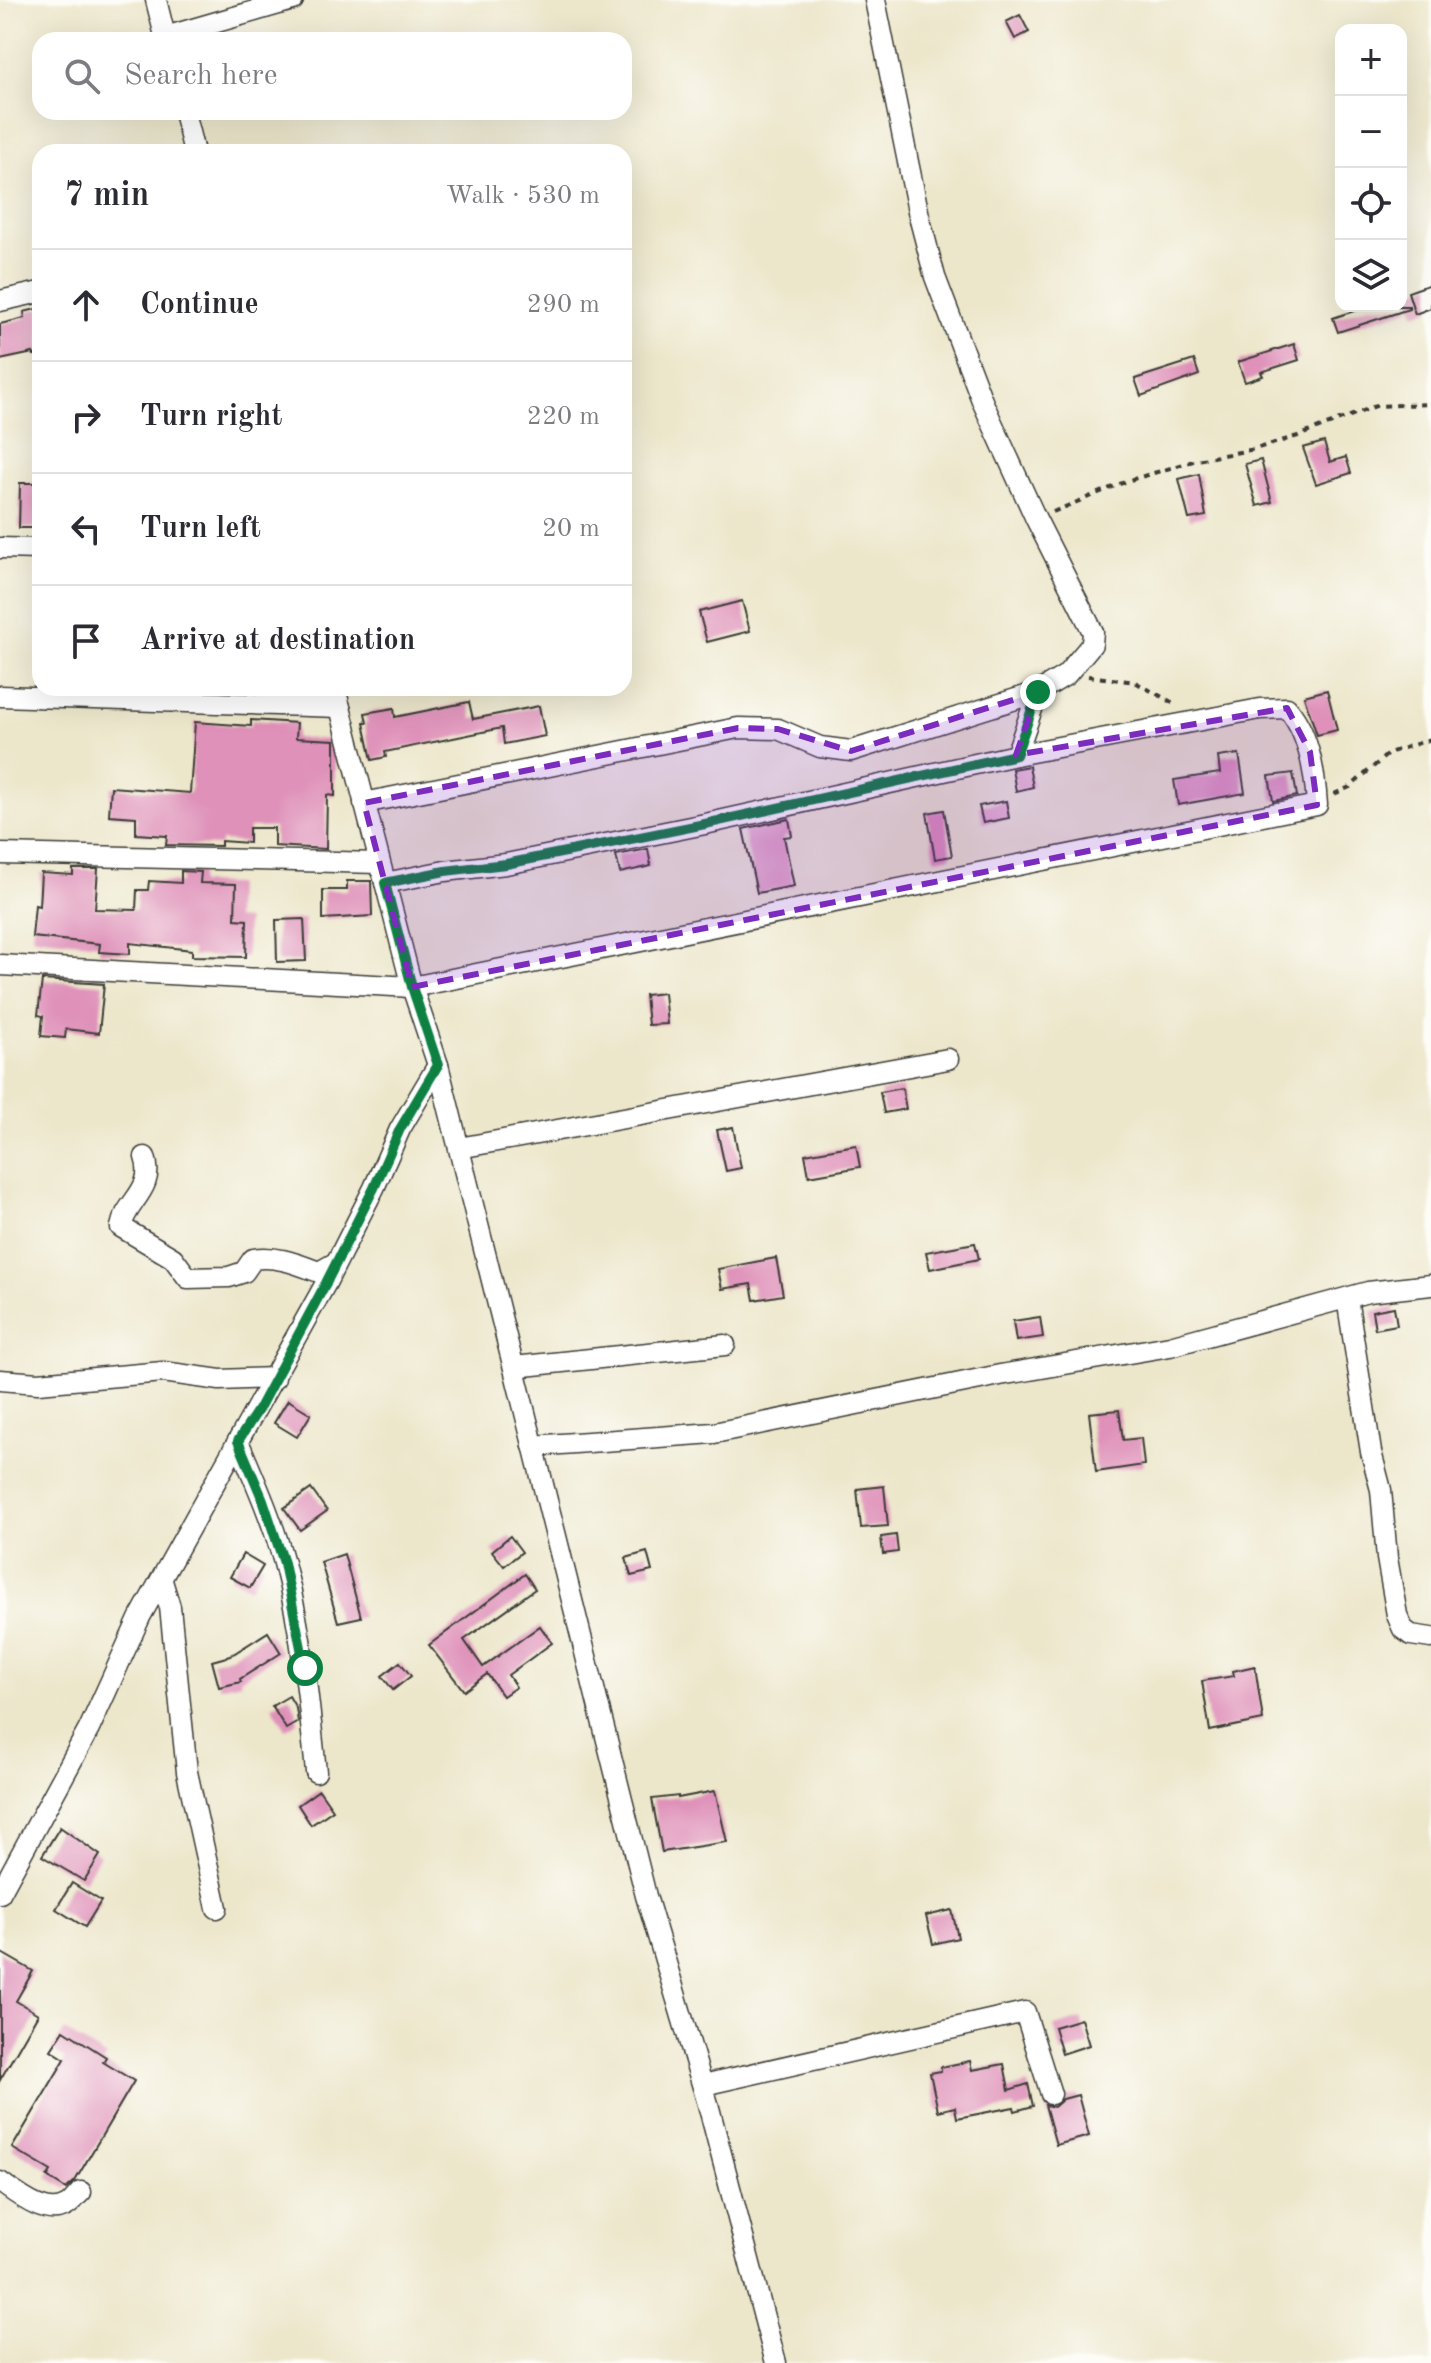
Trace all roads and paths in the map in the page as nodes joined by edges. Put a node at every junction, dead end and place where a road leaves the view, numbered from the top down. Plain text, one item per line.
1 (156, 0) edge
2 (293, 0) edge
3 (875, 0) edge
4 (164, 32) edge
5 (189, 32) edge
6 (186, 120) edge
7 (192, 144) edge
8 (32, 294) edge
9 (0, 301) edge
10 (1431, 404) edge
11 (1036, 519) junction
12 (0, 548) edge
13 (32, 549) edge
14 (1066, 675) junction
15 (1038, 692) junction
16 (0, 696) edge
17 (338, 697) edge
18 (1203, 720) junction
19 (1431, 739) edge
20 (1016, 755) junction
21 (364, 803) junction
22 (1317, 805) junction
23 (0, 854) edge
24 (379, 863) junction
25 (385, 883) junction
26 (0, 965) edge
27 (412, 987) junction
28 (948, 1059) dead end
29 (438, 1065) junction
30 (459, 1148) junction
31 (145, 1157) dead end
32 (335, 1263) junction
33 (1431, 1285) edge
34 (1347, 1298) junction
35 (725, 1345) dead end
36 (514, 1367) junction
37 (275, 1378) junction
38 (0, 1380) edge
39 (238, 1441) junction
40 (533, 1446) junction
41 (162, 1581) junction
42 (1431, 1638) edge
43 (316, 1772) dead end
44 (0, 1893) edge
45 (217, 1908) dead end
46 (703, 2085) junction
47 (1051, 2094) dead end
48 (0, 2182) edge
49 (81, 2192) dead end
50 (776, 2363) edge

1 - 4 street
2 - 5 street
3 - 11 street
6 - 7 street
8 - 9 street
10 - 11 path
11 - 14 street
12 - 13 street
14 - 15 street
14 - 18 path
15 - 20 street
15 - 21 street
16 - 17 street
17 - 21 street
18 - 20 street
18 - 22 street
19 - 22 path
20 - 25 street
21 - 24 street
22 - 27 street
23 - 24 street
24 - 25 street
25 - 27 street
26 - 27 street
27 - 29 street
28 - 30 street
29 - 30 street
29 - 32 street
30 - 36 street
31 - 32 street
32 - 37 street
33 - 34 street
34 - 40 street
34 - 42 street
35 - 36 street
36 - 40 street
37 - 38 street
37 - 39 street
39 - 41 street
39 - 43 street
40 - 46 street
41 - 44 street
41 - 45 street
46 - 47 street
46 - 50 street
48 - 49 street

